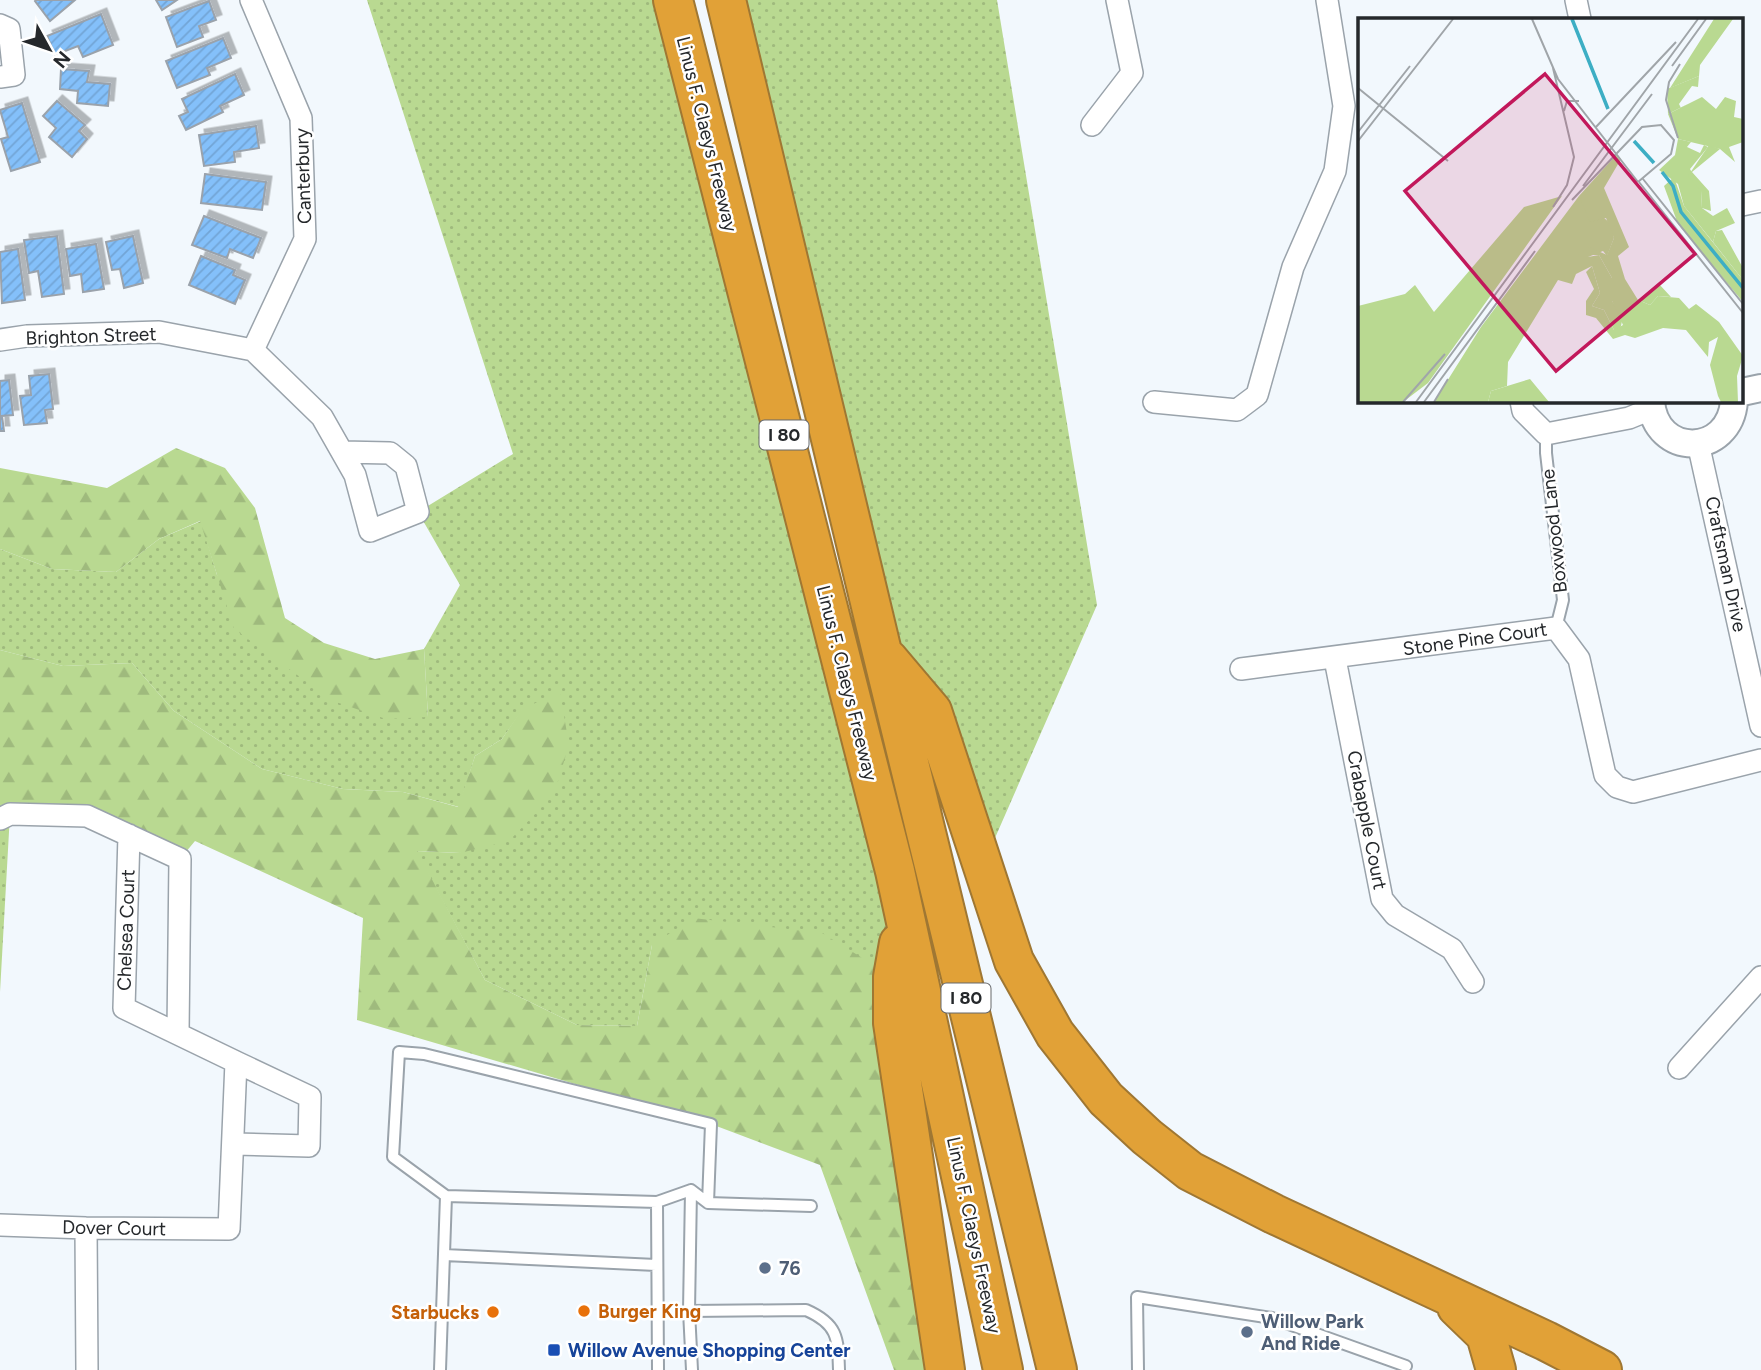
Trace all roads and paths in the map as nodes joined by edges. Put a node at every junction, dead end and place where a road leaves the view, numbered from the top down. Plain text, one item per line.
1 (251, 0) edge
2 (673, 0) edge
3 (726, 0) edge
4 (1116, 0) edge
5 (1327, 0) edge
6 (1576, 0) edge
7 (1580, 18) edge
8 (0, 25) edge
9 (0, 77) edge
10 (1092, 125) dead end
11 (0, 340) edge
12 (253, 350) junction
13 (1154, 402) dead end
14 (1521, 402) edge
15 (1734, 402) edge
16 (1651, 405) edge
17 (1546, 434) junction
18 (1698, 443) junction
19 (342, 452) dead end
20 (1556, 628) junction
21 (882, 652) junction
22 (1335, 659) junction
23 (1241, 669) dead end
24 (1761, 726) edge
25 (1761, 760) edge
26 (0, 819) edge
27 (129, 835) junction
28 (904, 917) junction
29 (1761, 976) edge
30 (1473, 982) dead end
31 (178, 1032) junction
32 (236, 1062) junction
33 (1679, 1068) dead end
34 (234, 1144) junction
35 (691, 1190) junction
36 (446, 1196) junction
37 (657, 1202) junction
38 (708, 1203) junction
39 (811, 1206) dead end
40 (0, 1225) edge
41 (86, 1228) junction
42 (444, 1255) junction
43 (656, 1265) junction
44 (1443, 1293) junction
45 (689, 1311) junction
46 (1000, 1355) edge
47 (1053, 1357) edge
48 (1406, 1368) edge
49 (87, 1370) edge
50 (440, 1370) edge
51 (659, 1370) edge
52 (692, 1370) edge
53 (839, 1370) edge
54 (945, 1370) edge
55 (1138, 1370) edge
56 (1394, 1370) edge
57 (1496, 1370) edge
58 (1602, 1370) edge

1 - 12 street, Canterbury
2 - 28 highway, Linus F. Claeys Freeway / I 80
3 - 21 highway, I 80
4 - 10 street
5 - 13 street
6 - 7 street
8 - 9 street
11 - 12 street, Brighton Street
12 - 19 street
14 - 17 street
15 - 18 street
16 - 17 street
16 - 18 street
17 - 20 lane, Boxwood Lane
18 - 24 street, Craftsman Drive
20 - 22 street, Stone Pine Court
20 - 25 street, Stone Pine Court
21 - 44 highway
21 - 47 highway, I 80
22 - 23 street, Stone Pine Court
22 - 30 street, Crabapple Court
26 - 27 street, Chelsea Court
27 - 31 street, Chelsea Court
27 - 31 street, Chelsea Court
28 - 46 highway, Linus F. Claeys Freeway / I 80
28 - 54 highway
29 - 33 street
31 - 32 street, Chelsea Court
32 - 34 street
32 - 34 street, Chelsea Court
34 - 41 street, Dover Court
35 - 37 lane
35 - 38 lane
35 - 45 lane
36 - 37 lane
36 - 38 lane
36 - 42 lane
37 - 43 lane
38 - 39 lane
40 - 41 street, Dover Court
41 - 49 street
42 - 43 lane
42 - 50 lane
43 - 51 lane
44 - 57 highway
44 - 58 highway
45 - 52 lane
45 - 53 lane
48 - 55 lane
48 - 56 lane

